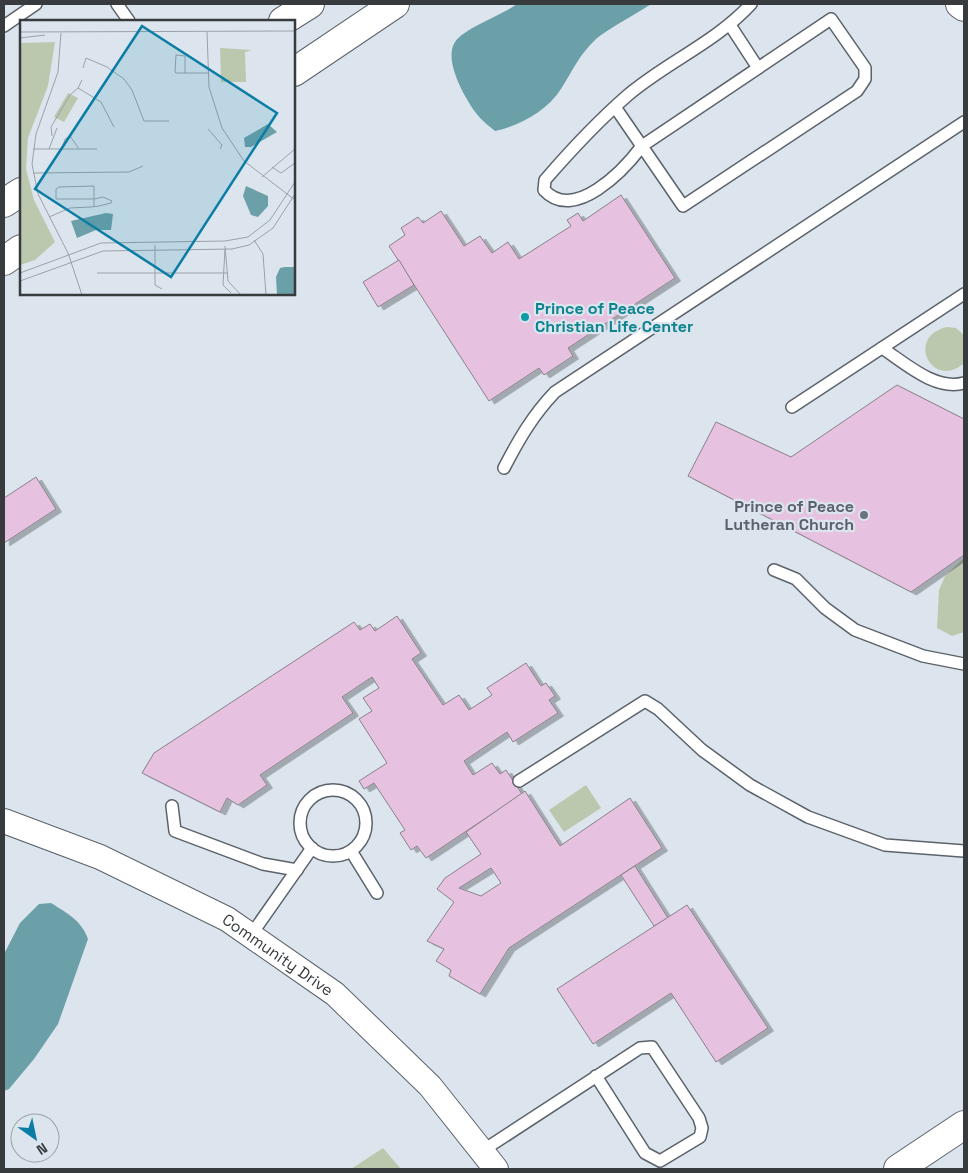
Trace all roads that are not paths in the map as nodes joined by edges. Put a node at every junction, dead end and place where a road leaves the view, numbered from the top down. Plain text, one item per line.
1 (36, 4) edge
2 (117, 4) edge
3 (310, 4) edge
4 (395, 4) edge
5 (751, 4) edge
6 (960, 4) edge
7 (964, 7) edge
8 (127, 20) edge
9 (285, 20) edge
10 (730, 25) junction
11 (4, 26) edge
12 (758, 68) junction
13 (295, 71) edge
14 (616, 107) junction
15 (964, 122) edge
16 (642, 146) junction
17 (20, 193) edge
18 (4, 203) edge
19 (20, 250) edge
20 (4, 261) edge
21 (964, 294) edge
22 (882, 348) junction
23 (964, 383) edge
24 (792, 407) dead end
25 (504, 468) dead end
26 (774, 570) dead end
27 (964, 664) edge
28 (519, 781) dead end
29 (172, 806) dead end
30 (4, 821) edge
31 (312, 848) junction
32 (964, 850) edge
33 (351, 851) junction
34 (296, 870) junction
35 (377, 893) dead end
36 (251, 935) junction
37 (596, 1076) junction
38 (964, 1125) edge
39 (489, 1160) edge
40 (898, 1169) edge

1 - 11 lane
2 - 8 lane
3 - 9 street
4 - 13 street
5 - 10 lane
6 - 7 street
10 - 12 lane
10 - 14 lane
12 - 16 lane
12 - 16 lane
14 - 16 lane
14 - 16 lane
15 - 25 lane
17 - 18 street
19 - 20 street
21 - 22 lane
22 - 23 lane
22 - 24 lane
26 - 27 lane
28 - 32 lane
29 - 34 lane
30 - 36 street, Community Drive
31 - 33 lane
31 - 33 lane
31 - 34 lane
33 - 35 lane
34 - 36 lane
36 - 39 street, Community Drive
37 - 37 lane
37 - 39 lane
38 - 40 street

